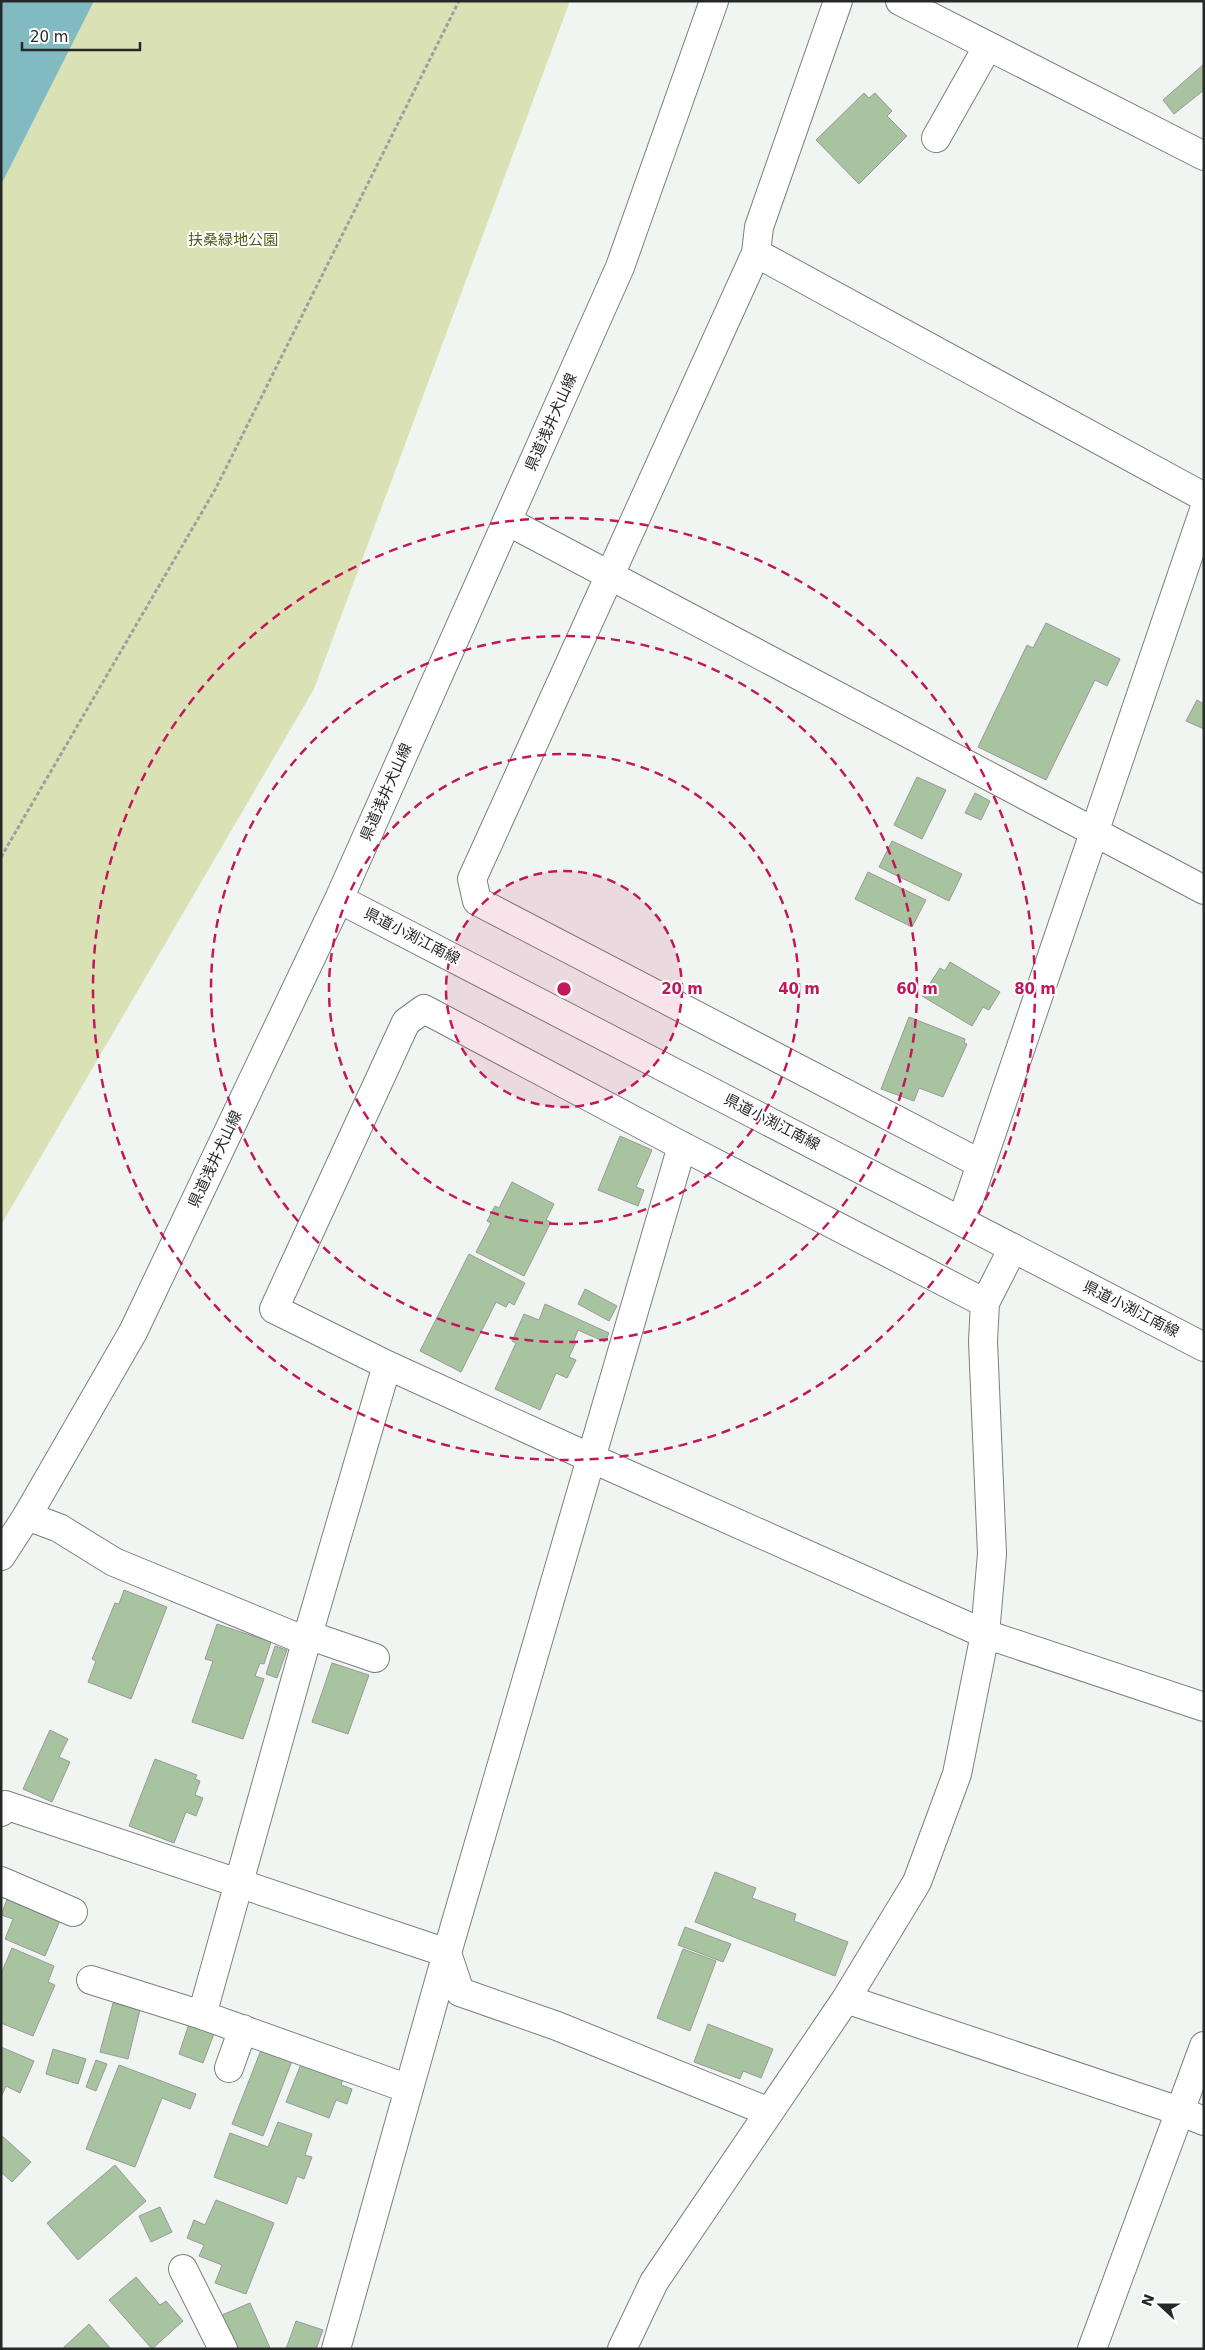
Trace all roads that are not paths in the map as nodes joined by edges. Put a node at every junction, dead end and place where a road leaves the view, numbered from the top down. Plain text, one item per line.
1 (714, 1) edge
2 (838, 1) edge
3 (900, 1) edge
4 (988, 46) junction
5 (936, 138) dead end
6 (1204, 156) edge
7 (756, 253) junction
8 (1204, 497) edge
9 (1204, 510) edge
10 (507, 520) junction
11 (610, 576) junction
12 (1094, 833) junction
13 (1204, 890) edge
14 (339, 898) junction
15 (682, 1146) junction
16 (981, 1164) junction
17 (962, 1220) junction
18 (1013, 1248) junction
19 (985, 1303) junction
20 (1204, 1347) edge
21 (387, 1365) junction
22 (593, 1459) junction
23 (27, 1516) junction
24 (1, 1556) edge
25 (986, 1634) junction
26 (307, 1638) junction
27 (375, 1658) dead end
28 (1204, 1707) edge
29 (1, 1812) edge
30 (1, 1881) edge
31 (239, 1884) junction
32 (73, 1912) dead end
33 (447, 1953) junction
34 (91, 1980) dead end
35 (846, 1999) junction
36 (202, 2015) junction
37 (242, 2029) junction
38 (1204, 2046) edge
39 (229, 2068) dead end
40 (409, 2089) junction
41 (769, 2112) junction
42 (1192, 2116) edge
43 (183, 2269) dead end
44 (223, 2349) edge
45 (336, 2349) edge
46 (622, 2349) edge
47 (1092, 2349) edge

1 - 10 street, 県道浅井犬山線
2 - 7 street
3 - 4 street
4 - 5 street
4 - 6 street
7 - 8 street
7 - 11 street
9 - 12 street
10 - 11 street
10 - 14 street, 県道浅井犬山線
11 - 12 street
11 - 16 street
12 - 13 street
12 - 16 street
14 - 17 street, 県道小渕江南線
14 - 23 street, 県道浅井犬山線
15 - 19 street
15 - 21 street
15 - 22 street
16 - 17 street
17 - 18 street, 県道小渕江南線
18 - 19 street
18 - 20 street, 県道小渕江南線
19 - 25 street
21 - 22 street
21 - 26 street
22 - 25 street
22 - 33 street
23 - 24 street, 県道浅井犬山線
23 - 26 street
25 - 28 street
25 - 35 street
26 - 27 street
26 - 31 street
29 - 31 street
30 - 32 street
31 - 33 street
31 - 36 street
33 - 40 street
33 - 41 street
34 - 36 street
35 - 41 street
35 - 42 street
36 - 37 street
37 - 39 street
37 - 40 street
38 - 42 street
40 - 45 street
41 - 46 street
42 - 47 street
43 - 44 street

